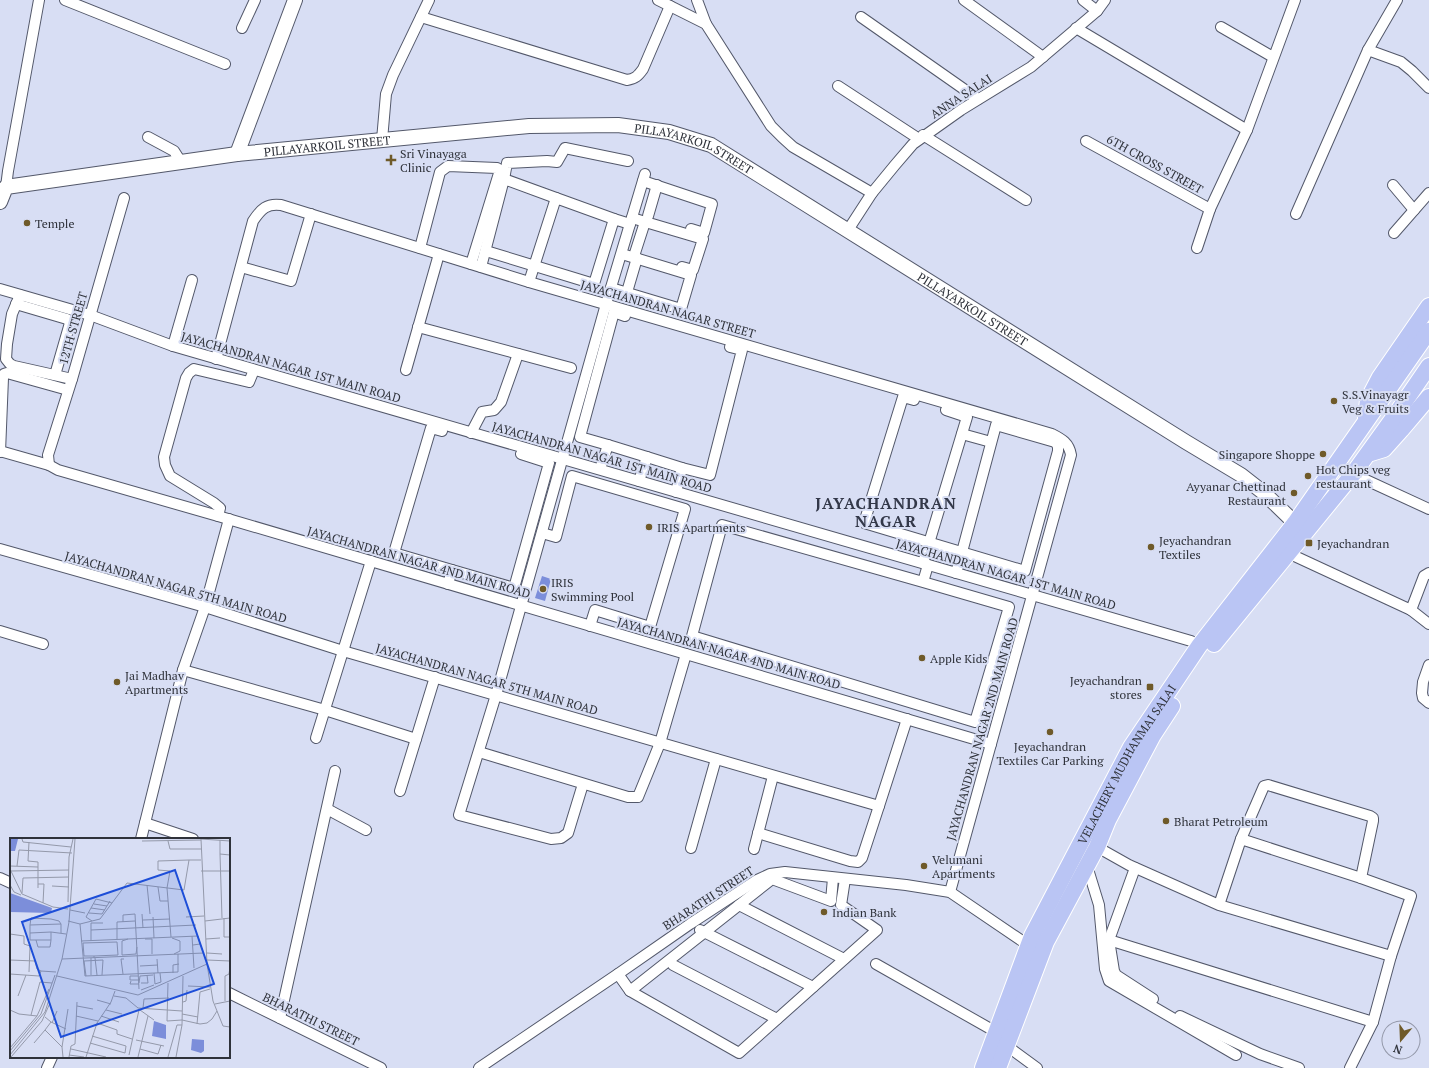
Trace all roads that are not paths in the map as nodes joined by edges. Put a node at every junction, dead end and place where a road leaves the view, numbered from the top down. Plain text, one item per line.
1 (39, 0) edge
2 (65, 0) edge
3 (255, 0) edge
4 (295, 0) edge
5 (429, 0) edge
6 (658, 0) edge
7 (964, 0) edge
8 (1083, 0) edge
9 (1105, 0) edge
10 (1295, 0) edge
11 (1397, 0) edge
12 (699, 1) edge
13 (670, 6) junction
14 (1096, 11) junction
15 (861, 17) dead end
16 (421, 18) junction
17 (706, 24) junction
18 (1221, 27) dead end
19 (242, 28) dead end
20 (1076, 28) junction
21 (1368, 50) junction
22 (1043, 57) junction
23 (1273, 57) junction
24 (225, 64) dead end
25 (838, 86) dead end
26 (1429, 88) edge
27 (978, 99) junction
28 (1247, 130) junction
29 (148, 137) dead end
30 (921, 137) junction
31 (382, 140) junction
32 (1086, 140) dead end
33 (237, 154) junction
34 (628, 160) dead end
35 (181, 162) junction
36 (504, 179) junction
37 (657, 185) junction
38 (1393, 186) dead end
39 (6, 187) junction
40 (1429, 192) edge
41 (872, 193) junction
42 (124, 198) dead end
43 (556, 198) junction
44 (1026, 200) dead end
45 (0, 202) edge
46 (1210, 209) junction
47 (1414, 210) junction
48 (311, 214) junction
49 (1296, 214) dead end
50 (632, 218) junction
51 (646, 219) junction
52 (614, 220) junction
53 (848, 230) junction
54 (1394, 233) dead end
55 (420, 248) junction
56 (1197, 248) dead end
57 (486, 251) junction
58 (622, 252) junction
59 (439, 254) junction
60 (636, 255) junction
61 (476, 266) junction
62 (534, 266) junction
63 (241, 267) junction
64 (192, 280) dead end
65 (529, 282) junction
66 (611, 288) junction
67 (0, 289) edge
68 (627, 292) junction
69 (18, 300) junction
70 (606, 304) junction
71 (1429, 306) edge
72 (90, 315) junction
73 (418, 327) junction
74 (1429, 331) edge
75 (172, 346) junction
76 (518, 354) junction
77 (216, 359) junction
78 (1429, 366) edge
79 (571, 368) dead end
80 (254, 370) junction
81 (406, 370) dead end
82 (54, 375) junction
83 (72, 379) junction
84 (68, 390) junction
85 (1429, 397) edge
86 (1365, 423) junction
87 (472, 433) junction
88 (962, 434) junction
89 (991, 442) junction
90 (608, 446) junction
91 (0, 451) edge
92 (1368, 454) junction
93 (647, 457) junction
94 (563, 459) junction
95 (49, 465) junction
96 (682, 468) junction
97 (600, 469) junction
98 (1353, 474) junction
99 (639, 481) junction
100 (676, 492) junction
101 (1429, 509) edge
102 (218, 516) junction
103 (229, 519) junction
104 (1295, 523) junction
105 (808, 530) junction
106 (542, 533) junction
107 (929, 543) junction
108 (804, 548) junction
109 (0, 549) edge
110 (962, 552) junction
111 (1288, 553) junction
112 (371, 561) junction
113 (926, 564) junction
114 (452, 570) junction
115 (956, 573) junction
116 (1429, 573) edge
117 (923, 582) junction
118 (448, 584) junction
119 (1033, 595) junction
120 (521, 606) junction
121 (205, 607) junction
122 (1411, 610) junction
123 (1429, 624) edge
124 (590, 626) junction
125 (0, 631) edge
126 (43, 644) dead end
127 (1199, 646) junction
128 (343, 650) junction
129 (686, 654) junction
130 (1429, 665) edge
131 (183, 670) junction
132 (435, 677) junction
133 (496, 695) junction
134 (1429, 703) edge
135 (325, 710) junction
136 (907, 719) junction
137 (1148, 732) junction
138 (316, 738) dead end
139 (416, 739) junction
140 (660, 743) junction
141 (991, 744) junction
142 (479, 752) junction
143 (716, 759) junction
144 (335, 771) dead end
145 (773, 776) junction
146 (583, 784) junction
147 (400, 791) dead end
148 (879, 806) junction
149 (327, 809) junction
150 (145, 823) junction
151 (366, 830) dead end
152 (758, 833) junction
153 (141, 838) edge
154 (190, 838) edge
155 (1241, 840) junction
156 (1097, 847) junction
157 (691, 848) dead end
158 (754, 849) dead end
159 (1087, 866) junction
160 (1135, 868) junction
161 (0, 878) edge
162 (833, 878) junction
163 (1361, 878) junction
164 (845, 879) junction
165 (10, 883) edge
166 (950, 892) junction
167 (831, 901) junction
168 (739, 905) junction
169 (841, 905) junction
170 (1219, 905) junction
171 (690, 924) junction
172 (705, 932) junction
173 (1109, 940) junction
174 (1035, 948) junction
175 (1391, 956) junction
176 (844, 960) junction
177 (876, 964) dead end
178 (673, 965) dead end
179 (618, 974) junction
180 (813, 987) junction
181 (630, 991) junction
182 (230, 993) edge
183 (280, 1018) junction
184 (777, 1019) junction
185 (1373, 1022) junction
186 (996, 1032) junction
187 (1007, 1046) junction
188 (1236, 1055) dead end
189 (52, 1058) edge
190 (47, 1068) edge
191 (382, 1068) edge
192 (478, 1068) edge
193 (984, 1068) edge
194 (998, 1068) edge
195 (1037, 1068) edge
196 (1299, 1068) edge
197 (1350, 1068) edge

1 - 39 street
2 - 24 street
3 - 19 street
4 - 33 street
5 - 16 street
6 - 13 street
7 - 22 street
8 - 14 street
9 - 14 street, ANNA SALAI
10 - 23 street
11 - 21 street
12 - 17 street
13 - 16 street
13 - 17 street
14 - 20 street, ANNA SALAI
15 - 27 street
16 - 31 street
17 - 41 street
18 - 23 street
20 - 22 street, ANNA SALAI
20 - 28 street
21 - 26 street
21 - 49 street
22 - 27 street, ANNA SALAI
23 - 28 street
25 - 30 street
27 - 30 street, ANNA SALAI
28 - 46 street
29 - 35 street
30 - 41 street, ANNA SALAI
30 - 44 street
31 - 33 street, PILLAYARKOIL STREET
31 - 53 street, PILLAYARKOIL STREET
32 - 46 street, 6TH CROSS STREET
33 - 35 street, PILLAYARKOIL STREET
34 - 36 street
35 - 39 street, PILLAYARKOIL STREET
36 - 43 street
36 - 57 street
37 - 50 street
37 - 51 street
37 - 51 street
38 - 47 street
39 - 45 street
40 - 47 street
41 - 53 street, ANNA SALAI
42 - 72 street, 12TH STREET
43 - 52 street
43 - 62 street
46 - 56 street
47 - 54 street
48 - 55 street, JAYACHANDRAN NAGAR STREET
48 - 63 street, JAYACHANDRAN NAGAR STREET
48 - 63 street
50 - 51 street
50 - 52 street
50 - 58 street
51 - 60 street
51 - 60 street
52 - 62 street
53 - 104 street, PILLAYARKOIL STREET
55 - 59 street, JAYACHANDRAN NAGAR STREET
55 - 61 street
57 - 61 street
57 - 62 street
58 - 60 street
58 - 66 street
59 - 61 street, JAYACHANDRAN NAGAR STREET
59 - 73 street
60 - 68 street
60 - 68 street
61 - 65 street, JAYACHANDRAN NAGAR STREET
62 - 65 street
63 - 77 street, JAYACHANDRAN NAGAR STREET
64 - 75 street
65 - 70 street, JAYACHANDRAN NAGAR STREET
66 - 68 street
66 - 70 street
67 - 69 street, JAYACHANDRAN NAGAR 1ST MAIN ROAD
69 - 72 street, JAYACHANDRAN NAGAR 1ST MAIN ROAD
69 - 82 street
69 - 82 street
70 - 94 street
70 - 119 street, JAYACHANDRAN NAGAR STREET
71 - 86 main road
72 - 75 street, JAYACHANDRAN NAGAR 1ST MAIN ROAD
72 - 83 street, 12TH STREET
73 - 76 street
73 - 81 street
74 - 86 main road, VELACHERY MUDHANMAI SALAI
75 - 77 street, JAYACHANDRAN NAGAR 1ST MAIN ROAD
76 - 79 street
76 - 87 street
77 - 80 street, JAYACHANDRAN NAGAR 1ST MAIN ROAD
78 - 92 main road, VELACHERY MUDHANMAI SALAI
80 - 87 street, JAYACHANDRAN NAGAR 1ST MAIN ROAD
80 - 102 street
82 - 83 street
83 - 84 street, 12TH STREET
84 - 91 street
84 - 95 street, 12TH STREET
85 - 92 main road
86 - 104 main road, VELACHERY MUDHANMAI SALAI
87 - 94 street, JAYACHANDRAN NAGAR 1ST MAIN ROAD
88 - 89 street
88 - 107 street
88 - 107 street
89 - 110 street
89 - 110 street
90 - 93 street
90 - 96 street
90 - 97 street
91 - 95 street, JAYACHANDRAN NAGAR 4ND MAIN ROAD
92 - 98 main road, VELACHERY MUDHANMAI SALAI
93 - 96 street
93 - 99 street
94 - 97 street, JAYACHANDRAN NAGAR 1ST MAIN ROAD
94 - 106 street
95 - 102 street, JAYACHANDRAN NAGAR 4ND MAIN ROAD
96 - 100 street
97 - 99 street, JAYACHANDRAN NAGAR 1ST MAIN ROAD
98 - 101 street
98 - 111 main road, VELACHERY MUDHANMAI SALAI
99 - 100 street, JAYACHANDRAN NAGAR 1ST MAIN ROAD
100 - 105 street, JAYACHANDRAN NAGAR 1ST MAIN ROAD
102 - 103 street, JAYACHANDRAN NAGAR 4ND MAIN ROAD
103 - 112 street, JAYACHANDRAN NAGAR 4ND MAIN ROAD
103 - 121 street
104 - 127 main road, VELACHERY MUDHANMAI SALAI
105 - 108 street
105 - 113 street, JAYACHANDRAN NAGAR 1ST MAIN ROAD
106 - 120 street
106 - 124 street
107 - 110 street
107 - 113 street
108 - 117 street
108 - 117 street
109 - 121 street, JAYACHANDRAN NAGAR 5TH MAIN ROAD
110 - 115 street
111 - 122 street
111 - 137 main road, VELACHERY MUDHANMAI SALAI
112 - 118 street, JAYACHANDRAN NAGAR 4ND MAIN ROAD
112 - 128 street
113 - 115 street, JAYACHANDRAN NAGAR 1ST MAIN ROAD
113 - 117 street
114 - 114 street
114 - 118 street
115 - 119 street, JAYACHANDRAN NAGAR 1ST MAIN ROAD
116 - 122 street
118 - 120 street, JAYACHANDRAN NAGAR 4ND MAIN ROAD
119 - 127 street, JAYACHANDRAN NAGAR 1ST MAIN ROAD
119 - 141 street, JAYACHANDRAN NAGAR 2ND MAIN ROAD
120 - 124 street, JAYACHANDRAN NAGAR 4ND MAIN ROAD
120 - 133 street
121 - 128 street, JAYACHANDRAN NAGAR 5TH MAIN ROAD
121 - 131 street
122 - 123 street
124 - 129 street, JAYACHANDRAN NAGAR 4ND MAIN ROAD
125 - 126 street
127 - 137 main road, VELACHERY MUDHANMAI SALAI
128 - 132 street, JAYACHANDRAN NAGAR 5TH MAIN ROAD
128 - 135 street
129 - 136 street, JAYACHANDRAN NAGAR 4ND MAIN ROAD
129 - 140 street
130 - 134 street
131 - 135 street
131 - 150 street
132 - 133 street, JAYACHANDRAN NAGAR 5TH MAIN ROAD
132 - 139 street
133 - 140 street, JAYACHANDRAN NAGAR 5TH MAIN ROAD
133 - 142 street
135 - 138 street
135 - 139 street
136 - 141 street, JAYACHANDRAN NAGAR 4ND MAIN ROAD
136 - 148 street
137 - 156 main road, VELACHERY MUDHANMAI SALAI
137 - 174 main road, VELACHERY MUDHANMAI SALAI
139 - 147 street
140 - 143 street, JAYACHANDRAN NAGAR 5TH MAIN ROAD
140 - 146 street
141 - 166 street, JAYACHANDRAN NAGAR 2ND MAIN ROAD
142 - 146 street
142 - 146 street
143 - 145 street, JAYACHANDRAN NAGAR 5TH MAIN ROAD
143 - 157 street
144 - 149 street
145 - 148 street, JAYACHANDRAN NAGAR 5TH MAIN ROAD
145 - 152 street
148 - 152 street
149 - 151 street
149 - 183 street
150 - 153 street
150 - 154 street
152 - 158 street
155 - 163 street
155 - 163 street
155 - 170 street
156 - 159 main road, VELACHERY MUDHANMAI SALAI
156 - 160 street
159 - 174 main road, VELACHERY MUDHANMAI SALAI
159 - 188 street
160 - 170 street
160 - 173 street
161 - 165 street
162 - 164 street, BHARATHI STREET
162 - 167 street
162 - 171 street, BHARATHI STREET
163 - 175 street
164 - 166 street, BHARATHI STREET
164 - 169 street
166 - 174 street, BHARATHI STREET
167 - 168 street
167 - 169 street
168 - 172 street
168 - 176 street
169 - 176 street
170 - 175 street
171 - 172 street
171 - 179 street, BHARATHI STREET
172 - 180 street
172 - 181 street
173 - 185 street
173 - 196 street
174 - 186 main road, VELACHERY MUDHANMAI SALAI
174 - 187 main road, VELACHERY MUDHANMAI SALAI
175 - 185 street
176 - 180 street
177 - 186 street
178 - 184 street
179 - 181 street
179 - 192 street, BHARATHI STREET
180 - 184 street
181 - 184 street
182 - 183 street, BHARATHI STREET
183 - 191 street, BHARATHI STREET
185 - 197 street
186 - 193 main road, VELACHERY MUDHANMAI SALAI
187 - 194 main road, VELACHERY MUDHANMAI SALAI
187 - 195 street
189 - 190 street

